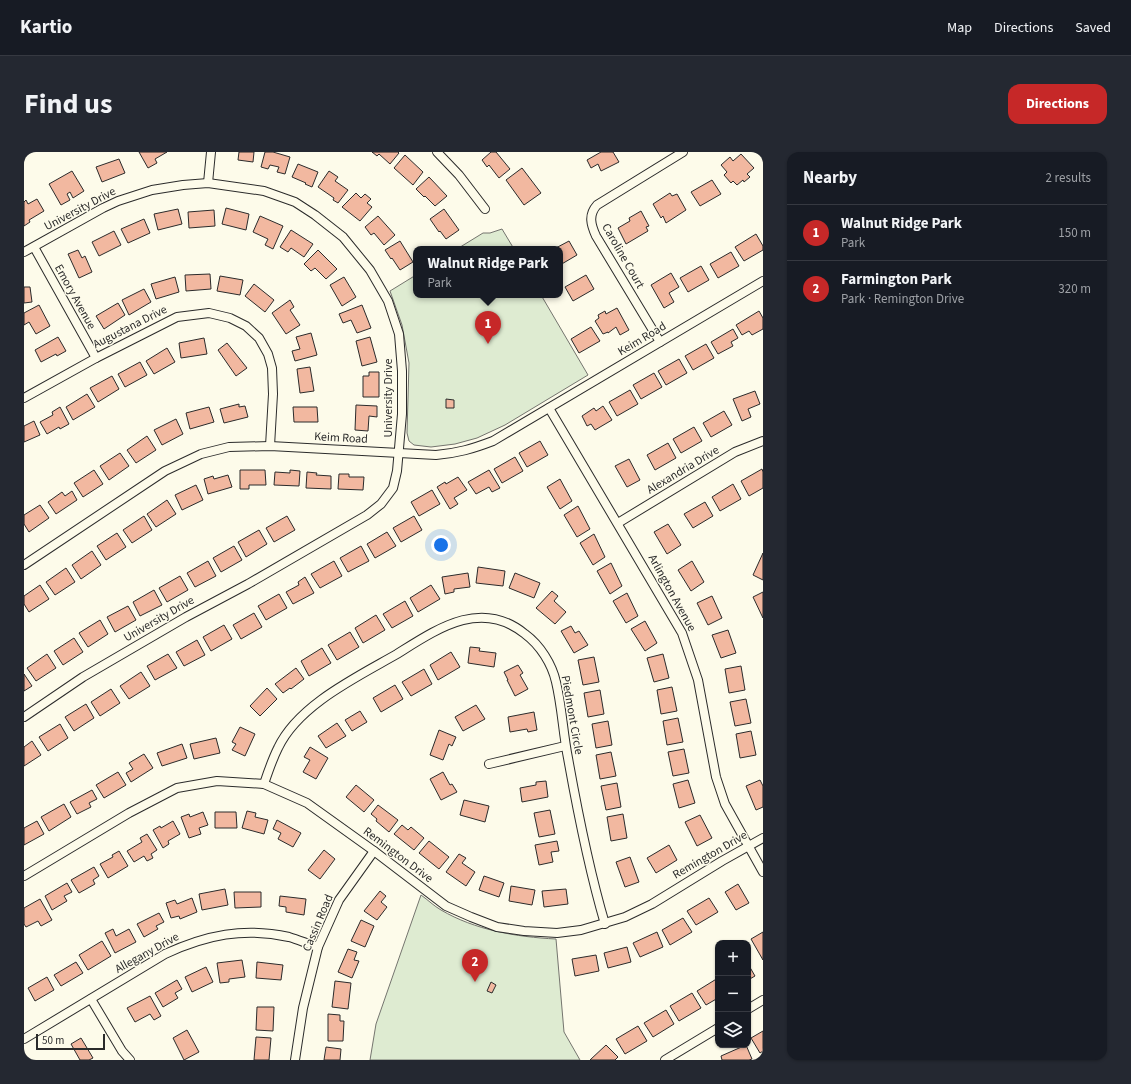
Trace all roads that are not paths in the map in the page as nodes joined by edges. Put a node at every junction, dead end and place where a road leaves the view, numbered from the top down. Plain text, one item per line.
1 (211, 152) edge
2 (437, 152) edge
3 (683, 152) edge
4 (208, 183) junction
5 (485, 209) dead end
6 (34, 247) junction
7 (24, 252) edge
8 (763, 281) edge
9 (660, 342) junction
10 (96, 358) junction
11 (24, 398) edge
12 (549, 408) junction
13 (763, 441) edge
14 (270, 446) junction
15 (399, 453) junction
16 (618, 523) junction
17 (24, 565) edge
18 (24, 717) edge
19 (565, 746) junction
20 (489, 764) dead end
21 (264, 784) junction
22 (763, 838) edge
23 (748, 847) junction
24 (374, 851) junction
25 (763, 872) edge
26 (24, 876) edge
27 (605, 924) junction
28 (318, 948) junction
29 (91, 999) junction
30 (763, 1000) edge
31 (751, 1008) edge
32 (715, 1030) edge
33 (24, 1039) edge
34 (130, 1060) edge
35 (295, 1060) edge
36 (665, 1060) edge

1 - 4 street
2 - 5 street
3 - 9 street, Caroline Court
4 - 6 street, University Drive
4 - 15 street, University Drive
6 - 7 street, University Drive
6 - 10 street, Emory Avenue
8 - 9 street, Keim Road
9 - 12 street, Keim Road
10 - 11 street, Augustana Drive
10 - 14 street, Augustana Drive
12 - 15 street, Keim Road
12 - 16 street, Arlington Avenue
13 - 16 street, Alexandria Drive
14 - 15 street, Keim Road
14 - 17 street, Keim Road
15 - 18 street, University Drive
16 - 23 street, Arlington Avenue
19 - 20 street
19 - 21 street, Piedmont Circle
19 - 27 street, Piedmont Circle
21 - 24 street, Remington Drive
21 - 26 street, Remington Drive
22 - 23 street, Remington Drive
23 - 25 street, Arlington Avenue
23 - 27 street, Remington Drive
24 - 27 street, Remington Drive
24 - 28 street, Cassin Road
28 - 29 street, Allegany Drive
28 - 35 street, Cassin Road
29 - 33 street, Allegany Drive
29 - 34 street
30 - 31 street
32 - 36 street

